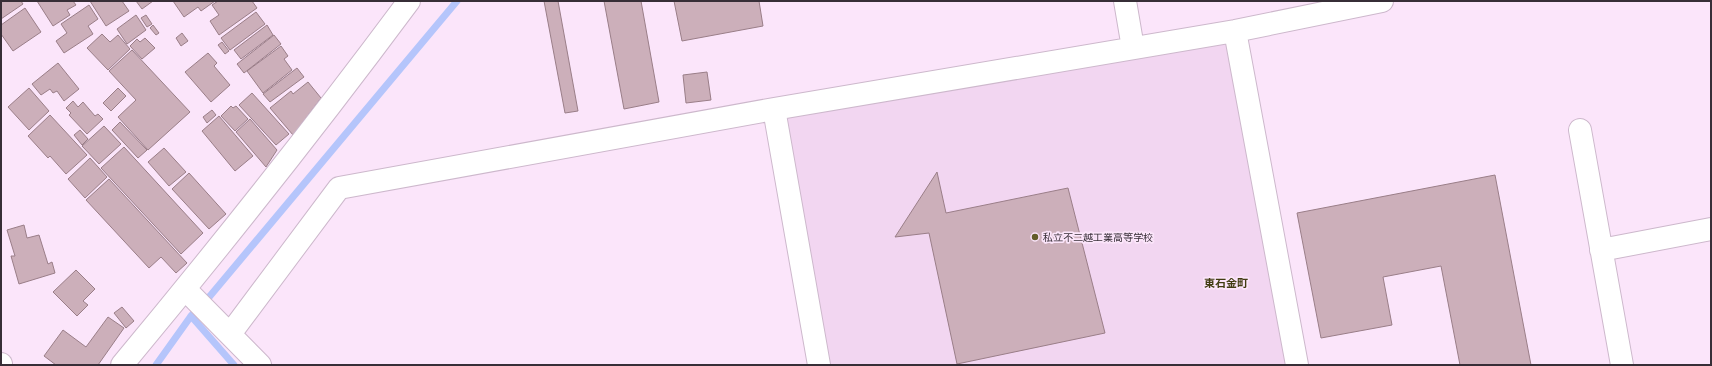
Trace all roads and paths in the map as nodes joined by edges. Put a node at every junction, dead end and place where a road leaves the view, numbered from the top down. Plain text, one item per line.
1 (409, 1) edge
2 (1125, 1) edge
3 (1382, 1) edge
4 (1235, 31) junction
5 (1134, 48) junction
6 (774, 109) junction
7 (1580, 130) dead end
8 (1711, 229) edge
9 (1601, 250) junction
10 (185, 289) junction
11 (230, 334) junction
12 (122, 365) edge
13 (260, 365) edge
14 (819, 365) edge
15 (1297, 365) edge
16 (1622, 365) edge

1 - 10 street
2 - 5 street
3 - 4 street
4 - 5 street
4 - 15 street
5 - 6 street
6 - 11 street
6 - 14 street
7 - 9 street
8 - 9 street
9 - 16 street
10 - 11 street
10 - 12 street
11 - 13 street

